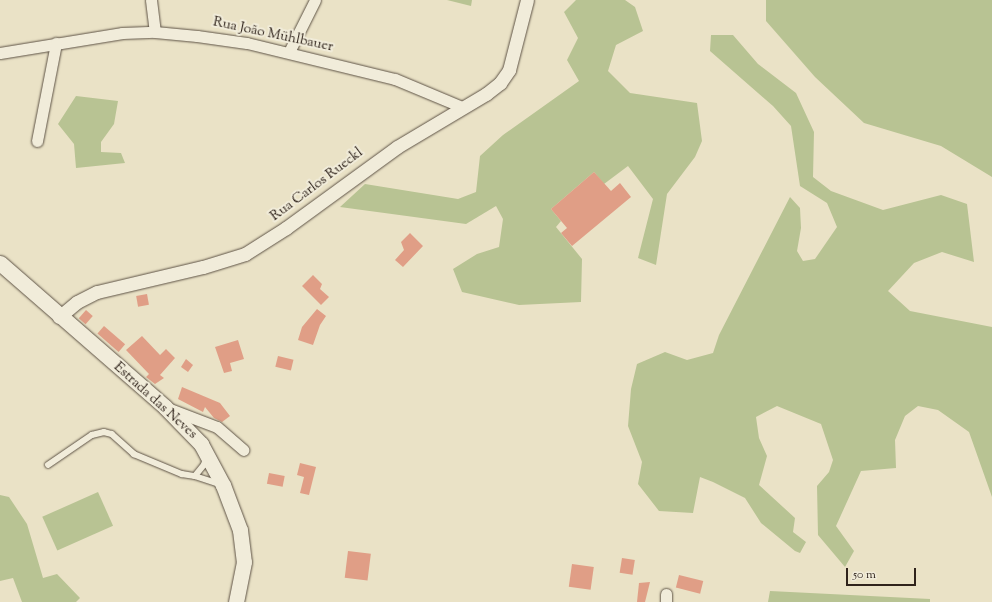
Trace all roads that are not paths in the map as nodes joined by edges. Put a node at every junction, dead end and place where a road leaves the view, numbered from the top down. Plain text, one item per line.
1 (152, 0) edge
2 (315, 0) edge
3 (528, 0) edge
4 (155, 32) junction
5 (56, 43) junction
6 (289, 52) junction
7 (0, 53) edge
8 (462, 108) junction
9 (37, 141) dead end
10 (0, 262) edge
11 (59, 317) junction
12 (165, 407) junction
13 (243, 450) dead end
14 (207, 453) junction
15 (48, 465) dead end
16 (194, 476) junction
17 (223, 485) junction
18 (236, 602) edge

1 - 4 street
2 - 6 street
3 - 8 street, Rua Carlos Rueckl
4 - 5 street, Rua João Mühlbauer
4 - 6 street, Rua João Mühlbauer
5 - 7 street, Rua João Mühlbauer
5 - 9 street
6 - 8 street, Rua João Mühlbauer
8 - 11 street, Rua Carlos Rueckl
10 - 11 main road, Estrada das Neves
11 - 12 main road, Estrada das Neves
12 - 13 street
12 - 14 main road, Estrada das Neves
14 - 16 lane
14 - 17 main road, Estrada das Neves
15 - 16 lane
16 - 17 lane
17 - 18 main road, Estrada das Neves

